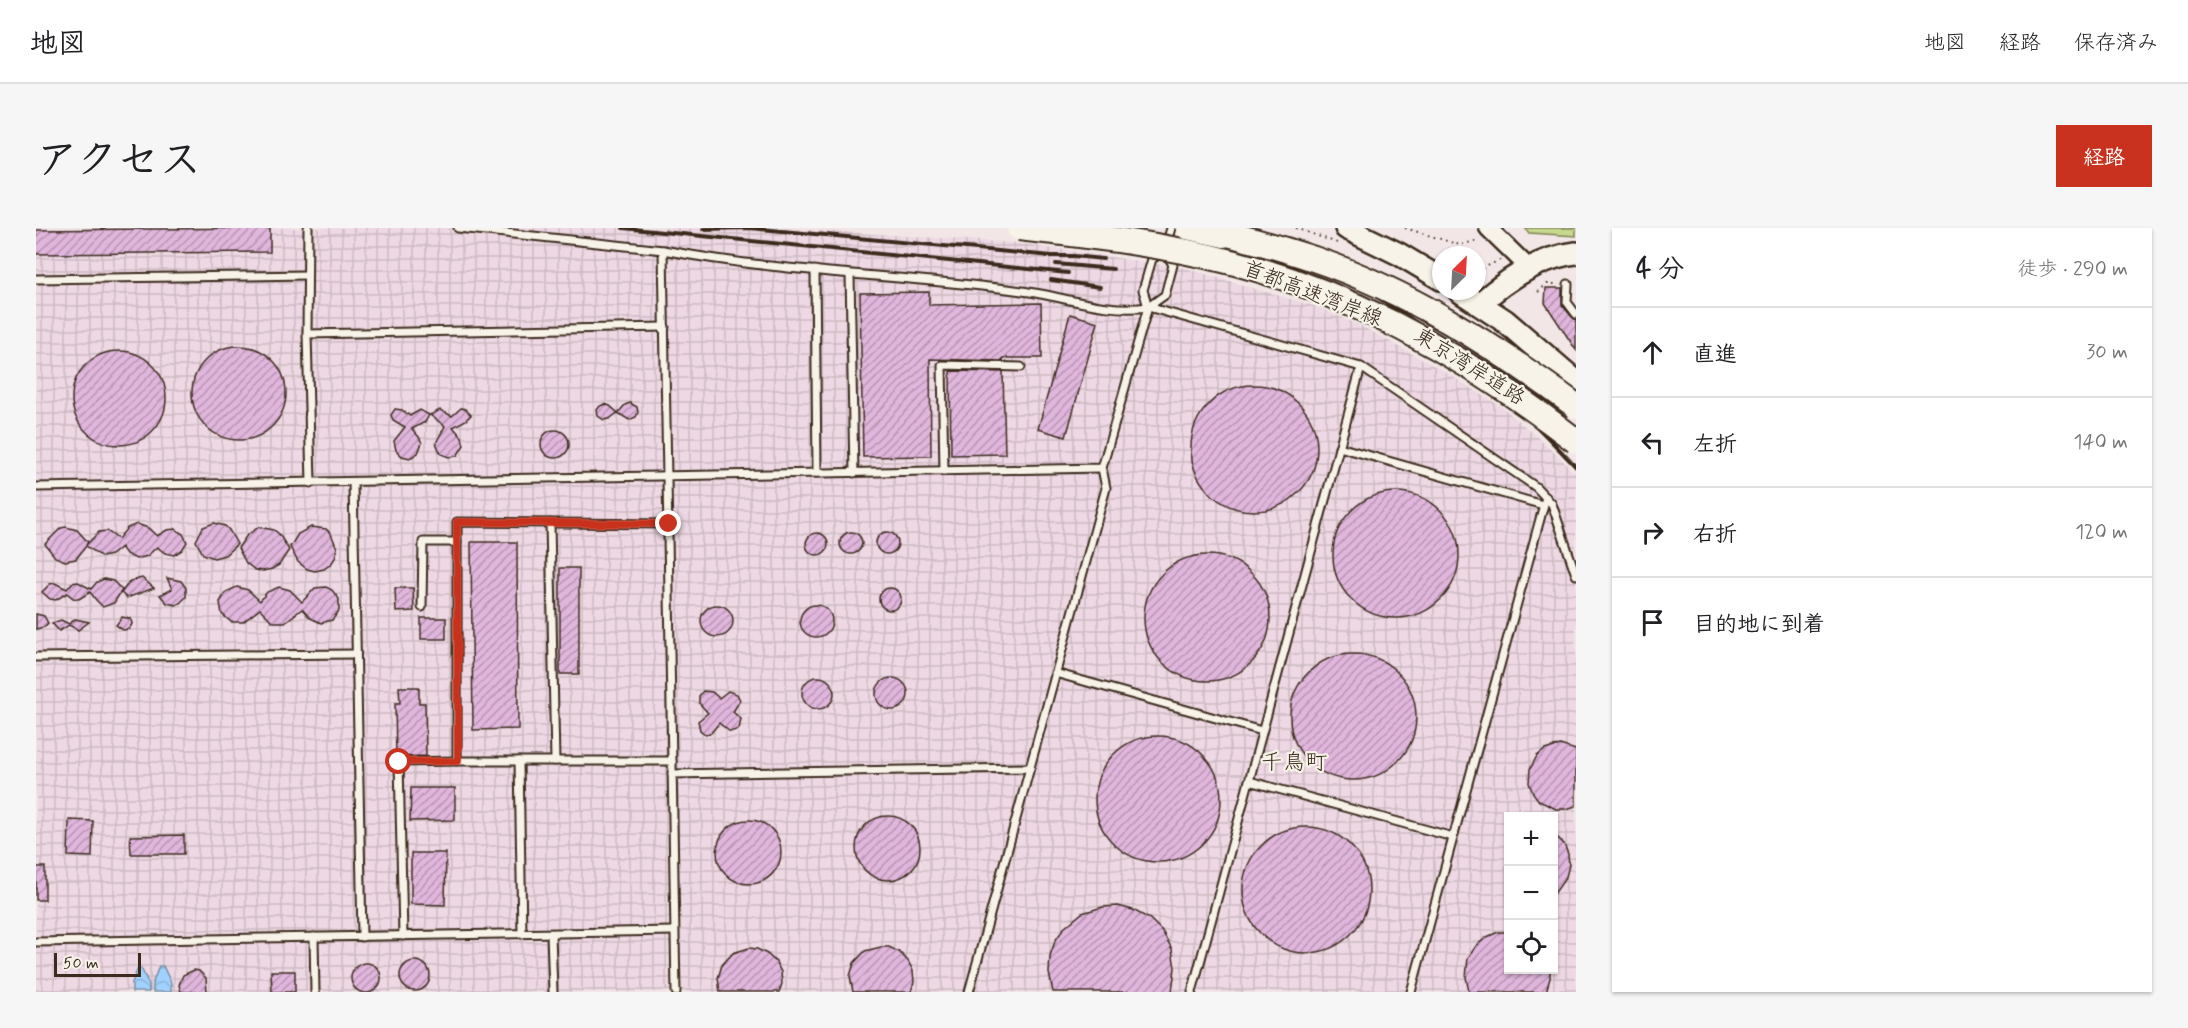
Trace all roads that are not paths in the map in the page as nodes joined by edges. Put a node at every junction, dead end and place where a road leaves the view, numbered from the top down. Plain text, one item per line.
1 (308, 228) edge
2 (458, 228) edge
3 (1018, 228) edge
4 (1044, 228) edge
5 (1171, 228) edge
6 (1187, 228) edge
7 (1204, 228) edge
8 (1487, 233) edge
9 (1345, 237) edge
10 (663, 250) junction
11 (1165, 251) junction
12 (1576, 253) edge
13 (1530, 269) junction
14 (815, 270) junction
15 (1432, 274) edge
16 (1572, 274) edge
17 (850, 275) junction
18 (307, 276) junction
19 (36, 279) edge
20 (1473, 300) edge
21 (1479, 304) junction
22 (1148, 307) junction
23 (1576, 314) edge
24 (1505, 321) junction
25 (665, 327) junction
26 (307, 334) junction
27 (1021, 367) dead end
28 (1361, 367) junction
29 (1576, 382) edge
30 (1576, 407) edge
31 (1576, 439) edge
32 (1339, 447) junction
33 (1102, 468) junction
34 (944, 471) junction
35 (854, 473) junction
36 (817, 474) junction
37 (668, 476) junction
38 (352, 482) junction
39 (311, 483) junction
40 (36, 487) edge
41 (1544, 501) junction
42 (550, 523) junction
43 (669, 524) junction
44 (457, 542) junction
45 (1576, 575) edge
46 (422, 607) dead end
47 (356, 654) junction
48 (36, 657) edge
49 (1055, 673) junction
50 (1262, 731) junction
51 (458, 761) junction
52 (519, 761) junction
53 (555, 761) junction
54 (672, 761) junction
55 (1029, 768) junction
56 (672, 774) junction
57 (1249, 781) junction
58 (1453, 837) junction
59 (674, 931) junction
60 (522, 934) junction
61 (551, 934) junction
62 (403, 936) junction
63 (362, 937) junction
64 (314, 938) junction
65 (36, 942) edge
66 (315, 992) edge
67 (553, 992) edge
68 (676, 992) edge
69 (969, 992) edge
70 (1192, 992) edge
71 (1411, 992) edge

1 - 18 lane
2 - 10 lane
3 - 31 highway, 首都高速湾岸線, bridge
4 - 31 highway, 東京湾岸道路, bridge
5 - 11 lane
6 - 30 highway, 東京湾岸道路, bridge
7 - 30 highway, 首都高速湾岸線, bridge
8 - 13 street
9 - 15 main road
10 - 14 lane
10 - 25 lane
11 - 22 lane
11 - 22 lane
12 - 13 main road
13 - 16 main road
13 - 21 main road
14 - 17 lane
14 - 36 lane
16 - 23 lane
17 - 22 lane
17 - 35 lane
18 - 19 lane
18 - 26 lane
20 - 21 main road
21 - 24 highway, 東京湾岸道路
22 - 28 lane
22 - 33 lane
24 - 29 highway, 東京湾岸道路
24 - 30 highway, 東京湾岸道路
25 - 26 lane
25 - 37 lane
26 - 39 lane
27 - 34 lane
28 - 32 lane
28 - 41 lane
32 - 41 lane
32 - 50 lane
33 - 34 lane
33 - 49 lane
34 - 35 lane
35 - 36 lane
36 - 37 lane
37 - 38 lane
37 - 43 lane
38 - 39 lane
38 - 47 lane
39 - 40 lane
41 - 45 lane
41 - 58 lane
42 - 43 lane
42 - 44 lane
42 - 53 lane
43 - 54 lane
44 - 46 lane
44 - 51 lane
47 - 48 lane
47 - 63 lane
49 - 50 lane
49 - 55 lane
50 - 57 lane
51 - 52 lane
51 - 62 lane
52 - 53 lane
52 - 60 lane
53 - 54 lane
54 - 56 lane
55 - 56 lane
55 - 69 lane
56 - 59 lane
57 - 58 lane
57 - 70 lane
58 - 71 lane
59 - 61 lane
59 - 68 lane
60 - 61 lane
60 - 62 lane
61 - 67 lane
62 - 63 lane
63 - 64 lane
64 - 65 lane
64 - 66 lane

